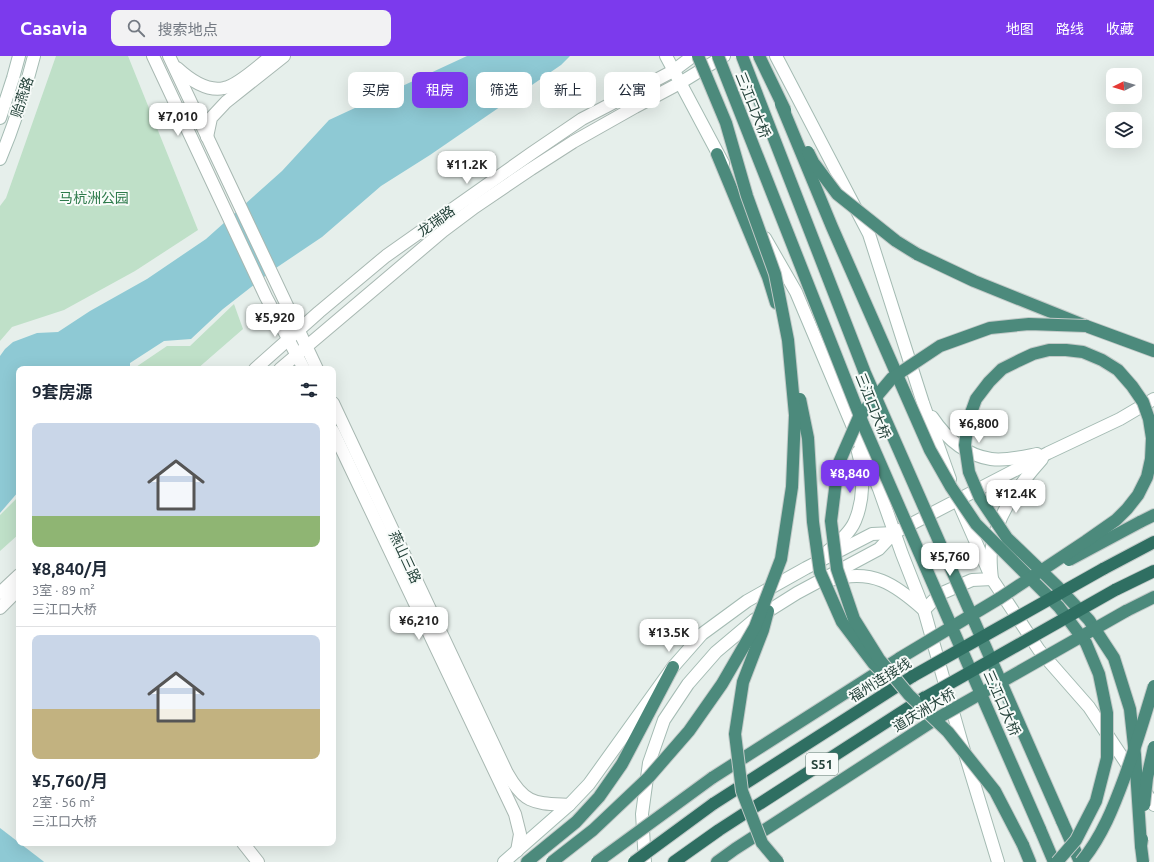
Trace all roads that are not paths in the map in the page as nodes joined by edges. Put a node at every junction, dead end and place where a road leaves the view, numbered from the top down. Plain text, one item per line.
1 (19, 56) edge
2 (34, 56) edge
3 (153, 56) edge
4 (271, 56) edge
5 (284, 56) edge
6 (666, 56) edge
7 (693, 56) edge
8 (698, 56) edge
9 (718, 56) edge
10 (724, 56) edge
11 (742, 56) edge
12 (759, 56) edge
13 (776, 56) edge
14 (171, 60) edge
15 (673, 71) junction
16 (680, 83) junction
17 (781, 104) junction
18 (0, 118) edge
19 (208, 137) junction
20 (718, 154) junction
21 (0, 160) edge
22 (1086, 326) junction
23 (299, 331) junction
24 (289, 340) junction
25 (306, 347) junction
26 (1154, 351) edge
27 (297, 355) junction
28 (259, 366) edge
29 (284, 366) edge
30 (302, 366) edge
31 (316, 366) edge
32 (1154, 399) edge
33 (923, 403) junction
34 (845, 408) junction
35 (336, 409) edge
36 (1154, 410) edge
37 (1120, 419) junction
38 (336, 437) edge
39 (1048, 453) junction
40 (958, 501) junction
41 (1154, 515) edge
42 (894, 533) junction
43 (1154, 542) edge
44 (781, 559) junction
45 (806, 568) junction
46 (1154, 571) edge
47 (16, 578) edge
48 (788, 578) junction
49 (992, 579) junction
50 (811, 586) junction
51 (16, 592) edge
52 (0, 593) edge
53 (797, 593) junction
54 (1154, 597) edge
55 (1000, 598) junction
56 (0, 608) edge
57 (924, 610) junction
58 (673, 667) junction
59 (1154, 686) edge
60 (909, 695) junction
61 (1154, 747) edge
62 (569, 805) junction
63 (1154, 805) edge
64 (245, 846) edge
65 (1141, 846) junction
66 (517, 851) junction
67 (258, 862) edge
68 (504, 862) edge
69 (527, 862) edge
70 (552, 862) edge
71 (597, 862) edge
72 (634, 862) edge
73 (645, 862) edge
74 (674, 862) edge
75 (717, 862) edge
76 (778, 862) edge
77 (998, 862) edge
78 (1030, 862) edge
79 (1055, 862) edge
80 (1080, 862) edge
81 (1143, 862) edge

1 - 18 main road, 贻燕路
2 - 21 main road, 贻燕路
3 - 24 main road
4 - 14 main road
5 - 19 main road
6 - 15 main road
7 - 15 main road, 龙瑞路
8 - 44 highway, bridge
9 - 79 highway, 三江口大桥, bridge
10 - 16 main road, 龙瑞路
11 - 80 highway, 三江口大桥, bridge
12 - 17 highway, bridge
13 - 33 main road
14 - 19 main road
15 - 16 main road
15 - 23 main road, 龙瑞路
16 - 20 main road
16 - 25 main road, 龙瑞路
17 - 22 highway, bridge
17 - 79 highway, bridge
19 - 23 main road
20 - 34 main road
20 - 60 highway, bridge
22 - 26 highway
22 - 60 highway, bridge
23 - 24 main road, 龙瑞路
23 - 25 main road
24 - 27 main road
24 - 28 main road, 龙瑞路
25 - 27 main road, 龙瑞路
25 - 31 main road
27 - 29 main road, 龙瑞路
27 - 30 main road
32 - 37 main road
33 - 39 main road
33 - 40 main road
34 - 42 main road
34 - 45 main road
35 - 62 main road, 燕山三路
36 - 37 main road
37 - 39 main road
38 - 66 main road, 燕山三路
39 - 40 main road
39 - 49 main road
40 - 42 main road
40 - 49 main road
41 - 55 highway, bridge
42 - 45 main road
42 - 50 main road
42 - 57 main road
43 - 72 highway, 福州连接线 / S51, bridge
44 - 70 highway, bridge
44 - 76 highway, bridge
45 - 48 main road
46 - 74 highway, S51, bridge
47 - 52 main road
48 - 53 main road
48 - 58 main road
49 - 57 main road
49 - 63 main road
50 - 53 main road
50 - 57 main road
51 - 56 main road
53 - 73 main road
54 - 75 highway, 道庆洲大桥, bridge
55 - 65 highway, bridge
55 - 71 highway, bridge
57 - 77 main road
58 - 62 main road
58 - 69 highway
59 - 80 highway, bridge
60 - 78 highway, bridge
61 - 65 highway, bridge
62 - 66 main road
64 - 67 main road
65 - 81 highway, bridge
66 - 68 main road

